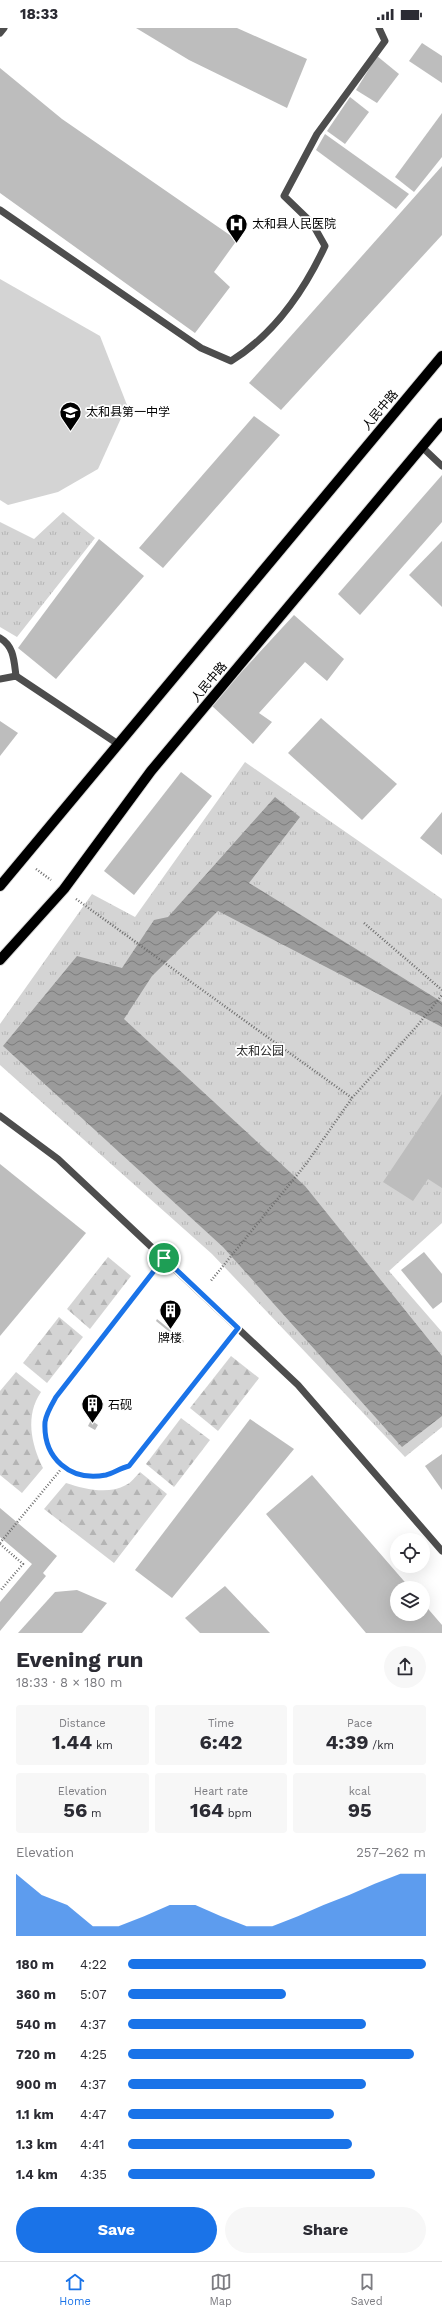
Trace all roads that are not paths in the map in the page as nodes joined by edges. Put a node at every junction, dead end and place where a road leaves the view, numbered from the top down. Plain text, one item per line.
1 (4, 28) edge
2 (379, 28) edge
3 (0, 33) edge
4 (0, 210) edge
5 (442, 356) edge
6 (442, 422) edge
7 (422, 447) junction
8 (442, 466) edge
9 (0, 638) edge
10 (16, 676) junction
11 (0, 679) edge
12 (118, 744) junction
13 (0, 886) edge
14 (0, 960) edge
15 (0, 1116) edge
16 (442, 1551) edge

1 - 3 street
2 - 4 street
5 - 12 main road, 人民中路
6 - 7 main road, 人民中路
7 - 8 street
7 - 14 main road, 人民中路
9 - 10 street
10 - 11 street
10 - 12 street
12 - 13 main road, 人民中路
15 - 16 street

